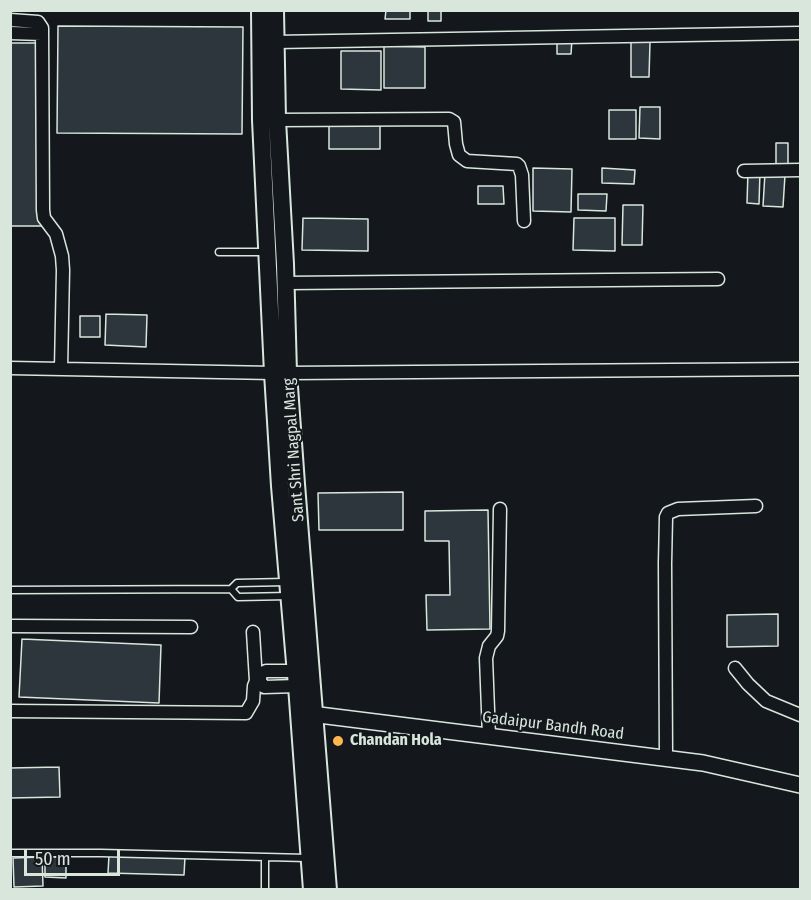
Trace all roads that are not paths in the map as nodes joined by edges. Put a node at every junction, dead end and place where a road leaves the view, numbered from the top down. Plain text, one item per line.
1 (260, 10) edge
2 (275, 10) edge
3 (10, 20) edge
4 (10, 33) edge
5 (801, 33) edge
6 (42, 34) junction
7 (275, 42) junction
8 (277, 120) junction
9 (801, 170) edge
10 (744, 171) dead end
11 (524, 221) dead end
12 (219, 252) dead end
13 (267, 252) junction
14 (718, 279) dead end
15 (285, 283) junction
16 (10, 368) edge
17 (61, 369) junction
18 (801, 369) edge
19 (280, 373) junction
20 (756, 506) dead end
21 (500, 509) dead end
22 (231, 589) junction
23 (289, 589) junction
24 (10, 590) edge
25 (10, 626) edge
26 (191, 627) dead end
27 (253, 632) dead end
28 (735, 668) dead end
29 (297, 678) junction
30 (258, 681) junction
31 (10, 711) edge
32 (307, 714) junction
33 (801, 715) edge
34 (489, 736) junction
35 (666, 759) junction
36 (801, 785) edge
37 (10, 852) edge
38 (265, 857) junction
39 (311, 859) junction
40 (265, 890) edge
41 (312, 890) edge
42 (328, 890) edge

1 - 13 main road, Sant Shri Nagpal Marg
2 - 7 main road, Sant Shri Nagpal Marg
3 - 6 street
4 - 6 street
5 - 7 street
6 - 17 street
7 - 8 main road, Sant Shri Nagpal Marg
8 - 11 street
8 - 15 main road, Sant Shri Nagpal Marg
9 - 10 street
12 - 13 lane
13 - 19 main road, Sant Shri Nagpal Marg
14 - 15 street
15 - 19 main road, Sant Shri Nagpal Marg
16 - 17 street
17 - 19 street
18 - 19 street
19 - 23 main road, Sant Shri Nagpal Marg
19 - 32 main road, Sant Shri Nagpal Marg
20 - 35 street
21 - 34 street
22 - 23 lane
22 - 23 lane
22 - 24 lane
23 - 29 main road, Sant Shri Nagpal Marg
25 - 26 street
27 - 30 street
28 - 33 street
29 - 30 street
29 - 32 main road, Sant Shri Nagpal Marg
30 - 31 street
32 - 34 street, Gadaipur Bandh Road
32 - 39 main road, Sant Shri Nagpal Marg
32 - 42 main road, Sant Shri Nagpal Marg
34 - 35 street, Gadaipur Bandh Road
35 - 36 street, Gadaipur Bandh Road
37 - 38 lane
38 - 39 lane
38 - 40 lane
39 - 41 main road, Sant Shri Nagpal Marg

